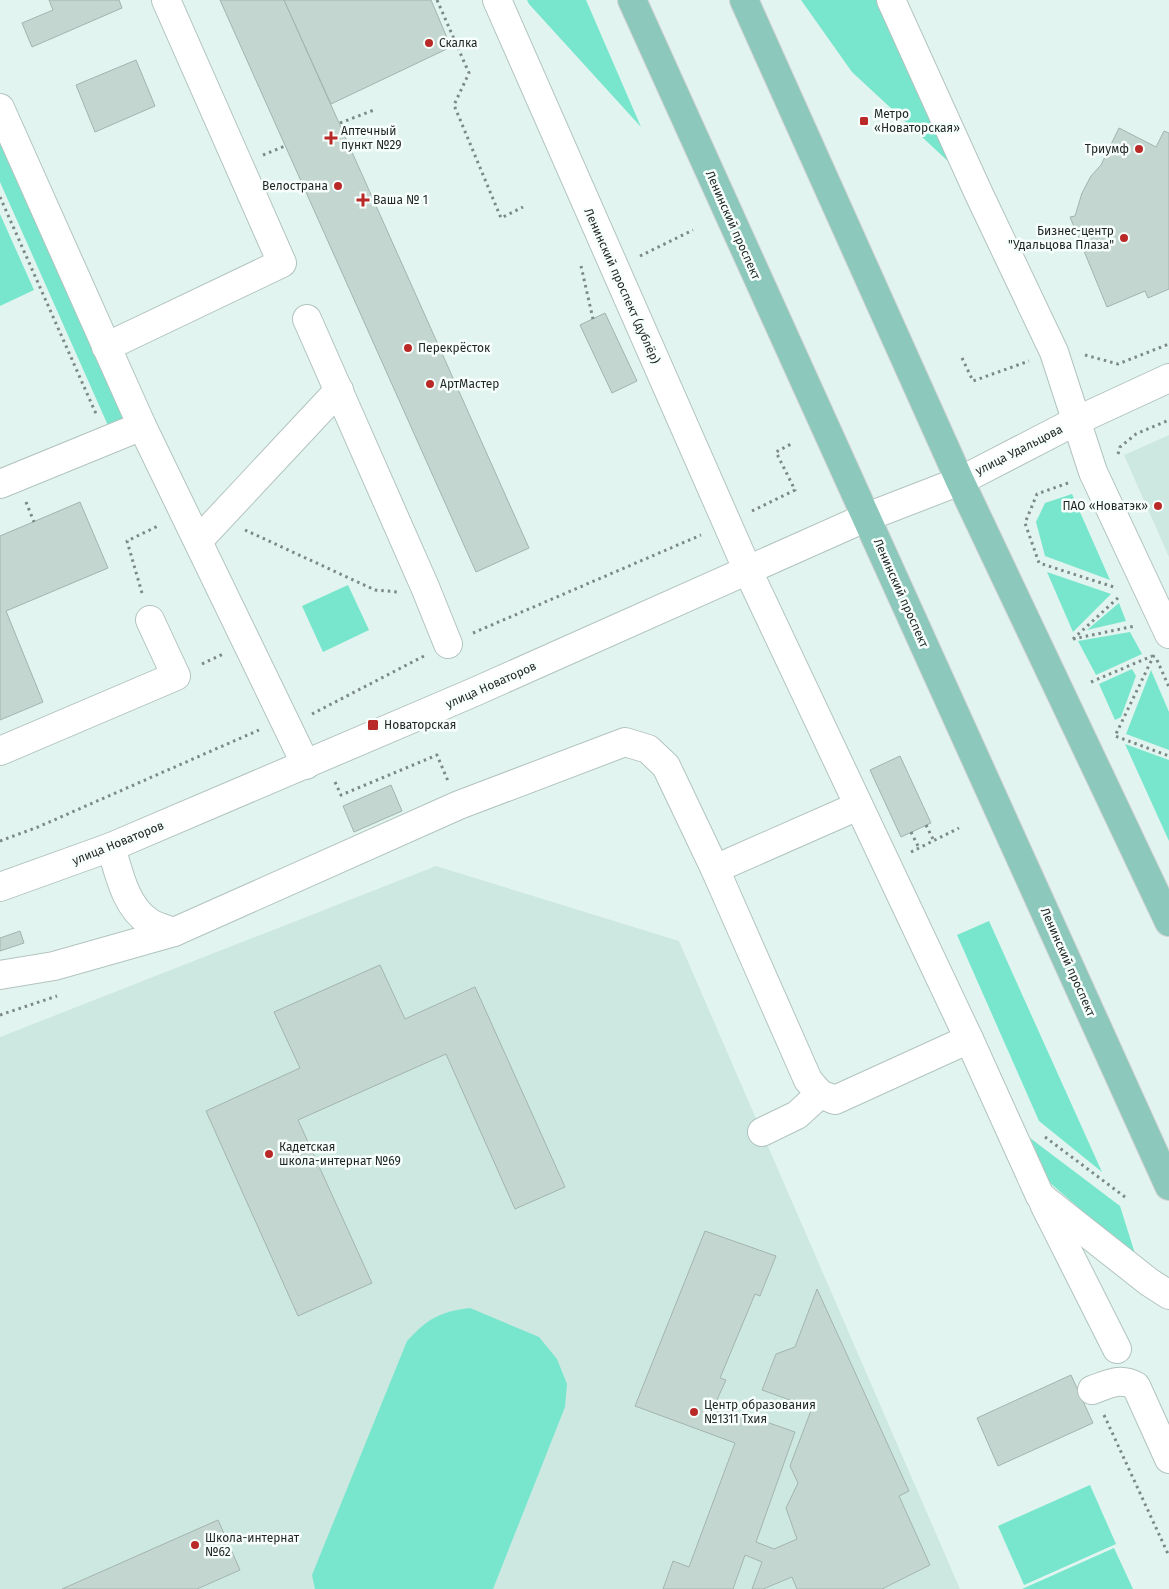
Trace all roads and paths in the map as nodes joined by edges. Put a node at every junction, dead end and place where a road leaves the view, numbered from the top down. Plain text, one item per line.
1 (166, 0) edge
2 (436, 0) edge
3 (497, 0) edge
4 (632, 0) edge
5 (744, 0) edge
6 (891, 0) edge
7 (0, 108) edge
8 (374, 110) dead end
9 (340, 123) dead end
10 (0, 197) edge
11 (523, 207) dead end
12 (308, 319) dead end
13 (1169, 344) edge
14 (106, 346) junction
15 (1054, 352) junction
16 (962, 358) dead end
17 (1169, 378) edge
18 (339, 390) junction
19 (1169, 420) edge
20 (1076, 421) junction
21 (142, 426) junction
22 (108, 440) junction
23 (793, 443) dead end
24 (1117, 462) dead end
25 (1076, 480) dead end
26 (960, 481) junction
27 (0, 484) edge
28 (179, 500) junction
29 (867, 517) junction
30 (219, 518) junction
31 (728, 523) junction
32 (198, 541) junction
33 (748, 571) junction
34 (407, 592) dead end
35 (150, 620) joint
36 (1141, 625) dead end
37 (1169, 634) edge
38 (247, 644) junction
39 (448, 644) junction
40 (176, 676) junction
41 (1091, 682) dead end
42 (284, 719) junction
43 (0, 750) edge
44 (1169, 756) edge
45 (306, 764) junction
46 (858, 806) junction
47 (926, 825) dead end
48 (959, 828) dead end
49 (911, 832) dead end
50 (0, 841) edge
51 (934, 841) junction
52 (111, 847) junction
53 (919, 848) junction
54 (906, 855) dead end
55 (715, 869) junction
56 (0, 887) edge
57 (1169, 922) edge
58 (174, 932) junction
59 (0, 975) edge
60 (969, 1040) junction
61 (820, 1094) junction
62 (762, 1132) dead end
63 (1169, 1186) edge
64 (1040, 1196) junction
65 (1169, 1295) edge
66 (1117, 1349) dead end
67 (1092, 1390) joint
68 (1169, 1459) edge
69 (1169, 1556) edge

1 - 14 street
2 - 11 path
3 - 31 street, Ленинский проспект (дублёр)
4 - 29 main road, Ленинский проспект
5 - 26 main road
6 - 15 street
7 - 14 street
8 - 9 path
10 - 22 path
12 - 18 street
13 - 15 path
14 - 21 street
15 - 16 path
15 - 20 street
17 - 20 street, улица Удальцова
18 - 30 street
18 - 39 street
19 - 24 path
20 - 26 street, улица Удальцова
20 - 37 street
21 - 22 street
21 - 28 street
22 - 27 street
23 - 31 path
25 - 36 path
26 - 29 street, улица Удальцова
26 - 57 main road
28 - 32 street
28 - 35 path
29 - 33 street, улица Новаторов
29 - 63 main road, Ленинский проспект
30 - 32 street
30 - 34 path
31 - 33 street, Ленинский проспект (дублёр)
31 - 39 path
32 - 38 street
33 - 45 street, улица Новаторов
33 - 46 street, Ленинский проспект (дублёр)
35 - 40 street
38 - 40 path
38 - 42 street
39 - 42 path
40 - 43 street
41 - 44 path
42 - 45 street
42 - 50 path
45 - 52 street, улица Новаторов
46 - 55 street
46 - 60 street, Ленинский проспект (дублёр)
47 - 51 path
48 - 51 path
49 - 53 path
51 - 53 path
52 - 56 street, улица Новаторов
52 - 58 street
53 - 54 path
55 - 58 street
55 - 61 street
58 - 59 street
60 - 61 street
60 - 64 street, Ленинский проспект (дублёр)
61 - 62 street
64 - 65 street
64 - 66 street, Ленинский проспект (дублёр)
67 - 68 street
67 - 69 path

